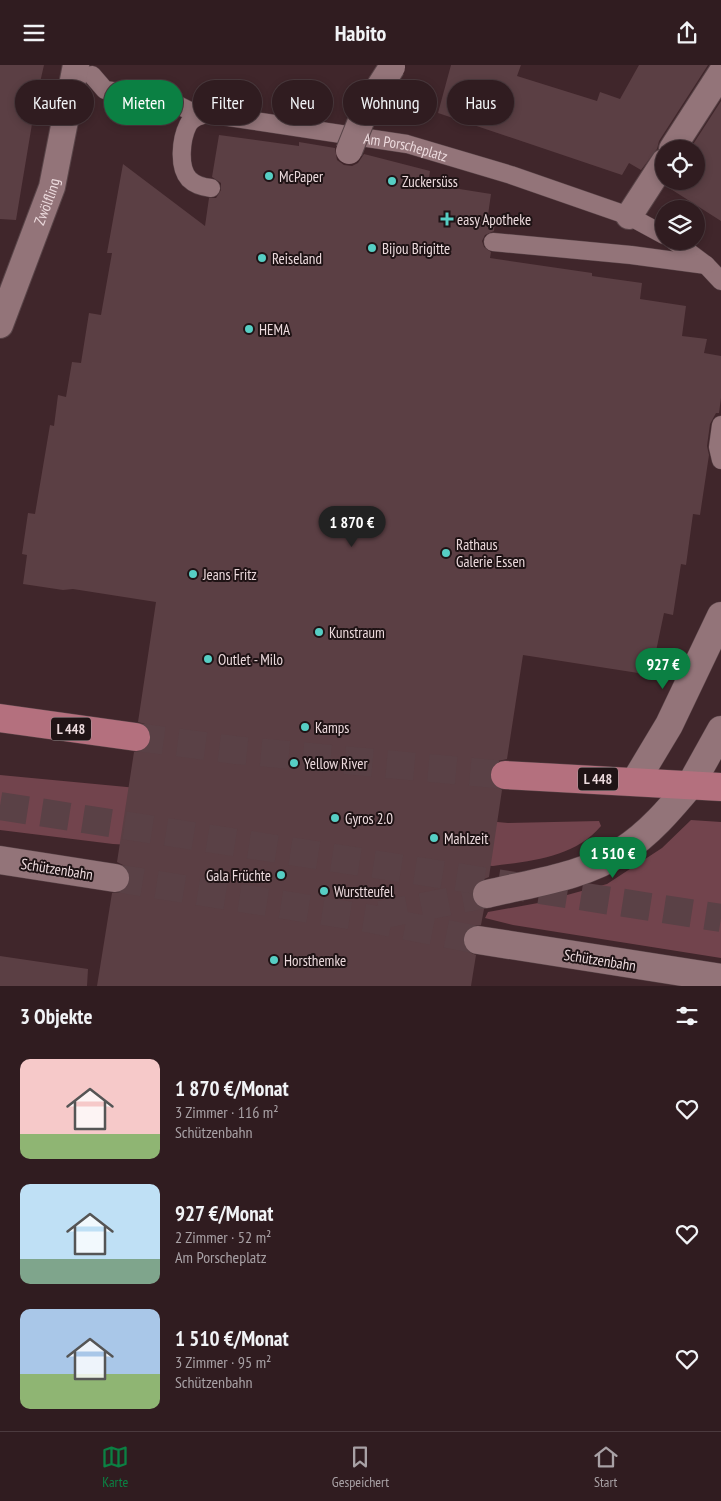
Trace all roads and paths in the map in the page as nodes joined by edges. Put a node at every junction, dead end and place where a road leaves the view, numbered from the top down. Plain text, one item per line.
1 (392, 66) edge
2 (81, 71) edge
3 (721, 73) edge
4 (193, 112) edge
5 (193, 120) edge
6 (262, 122) edge
7 (678, 140) edge
8 (349, 151) dead end
9 (655, 176) edge
10 (211, 188) dead end
11 (629, 216) junction
12 (655, 230) edge
13 (492, 242) dead end
14 (686, 250) edge
15 (706, 265) junction
16 (721, 281) edge
17 (0, 325) edge
18 (721, 425) edge
19 (721, 459) edge
20 (721, 616) edge
21 (2, 720) edge
22 (721, 730) edge
23 (136, 737) tunnel mouth
24 (505, 775) tunnel mouth
25 (636, 780) junction
26 (691, 784) junction
27 (721, 787) edge
28 (0, 860) edge
29 (114, 878) tunnel mouth
30 (487, 894) tunnel mouth
31 (478, 940) tunnel mouth
32 (721, 978) edge

1 - 8 street, bridge
2 - 4 lane
2 - 17 street, Zwölfling
3 - 7 street
5 - 10 lane
6 - 11 lane, Am Porscheplatz
9 - 11 street
11 - 12 lane, Am Porscheplatz
13 - 15 lane
14 - 15 lane
15 - 16 lane
18 - 19 lane
20 - 25 street
21 - 23 main road, L 448
22 - 26 street
24 - 25 main road, L 448
25 - 26 main road, L 448
26 - 27 main road, L 448
26 - 30 street
28 - 29 street, Schützenbahn
31 - 32 street, Schützenbahn

